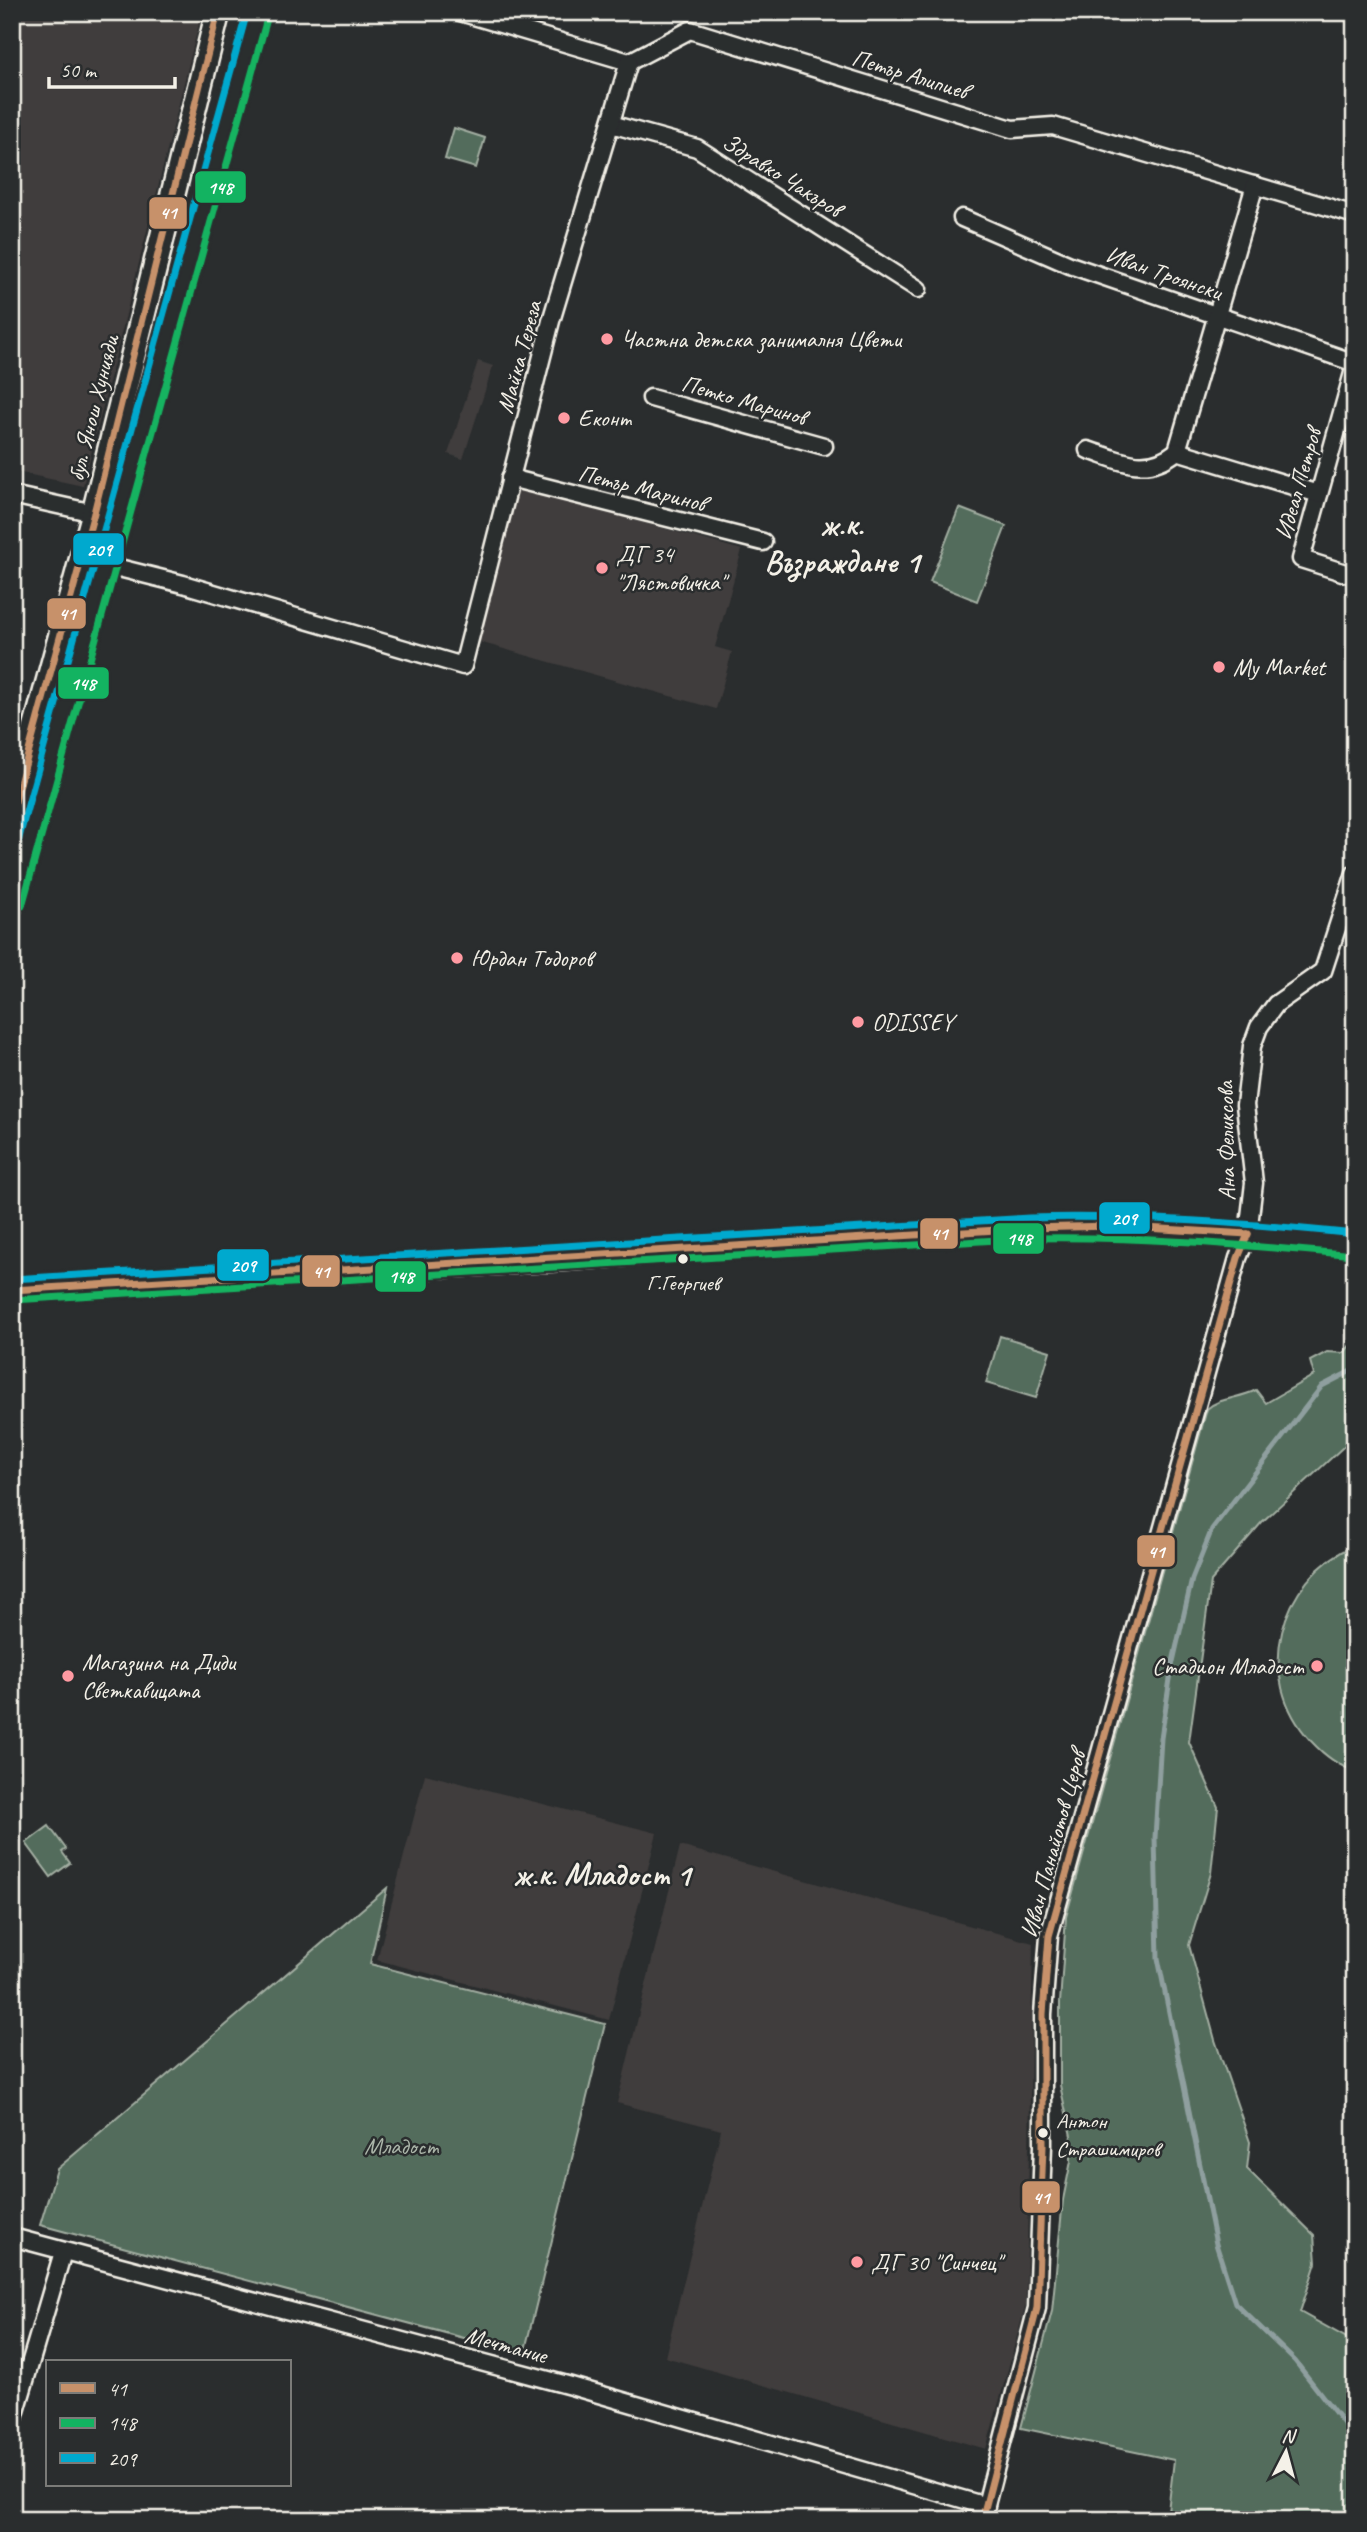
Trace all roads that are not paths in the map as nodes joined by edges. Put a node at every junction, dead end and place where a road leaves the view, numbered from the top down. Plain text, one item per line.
1 (218, 12) edge
2 (258, 12) edge
3 (460, 12) edge
4 (629, 62) junction
5 (611, 124) junction
6 (1255, 185) junction
7 (1355, 215) edge
8 (962, 218) dead end
9 (918, 289) dead end
10 (1216, 315) junction
11 (1355, 365) edge
12 (652, 398) dead end
13 (824, 446) dead end
14 (1088, 450) dead end
15 (1177, 450) junction
16 (510, 478) junction
17 (1320, 494) junction
18 (12, 495) edge
19 (94, 513) junction
20 (763, 542) dead end
21 (107, 565) junction
22 (1355, 576) edge
23 (12, 814) edge
24 (1355, 873) edge
25 (12, 902) edge
26 (1248, 1234) junction
27 (1355, 1245) edge
28 (12, 1290) edge
29 (12, 2237) edge
30 (63, 2252) junction
31 (12, 2425) edge
32 (984, 2513) edge

1 - 19 street, бул. Янош Хунияди
2 - 21 street
3 - 4 street
4 - 5 street, Майка Тереза
4 - 6 street, Петър Алипиев
5 - 9 street, Здравко Чакъров
5 - 16 street, Майка Тереза
6 - 7 street, Петър Алипиев
6 - 10 street
8 - 10 street, Иван Троянски
10 - 11 street, Иван Троянски
10 - 15 street
11 - 17 street, Идеал Петров
12 - 13 street, Петко Маринов
14 - 15 street
15 - 17 street
16 - 20 street, Петър Маринов
16 - 21 street, Майка Тереза
17 - 22 street, Идеал Петров
18 - 19 street
19 - 23 street, бул. Янош Хунияди
21 - 25 street
24 - 26 street, Ана Феликсова
26 - 27 street
26 - 28 street
26 - 32 street, Иван Панайотов Церов
29 - 30 street, Мечтание
30 - 31 street
30 - 32 street, Мечтание

